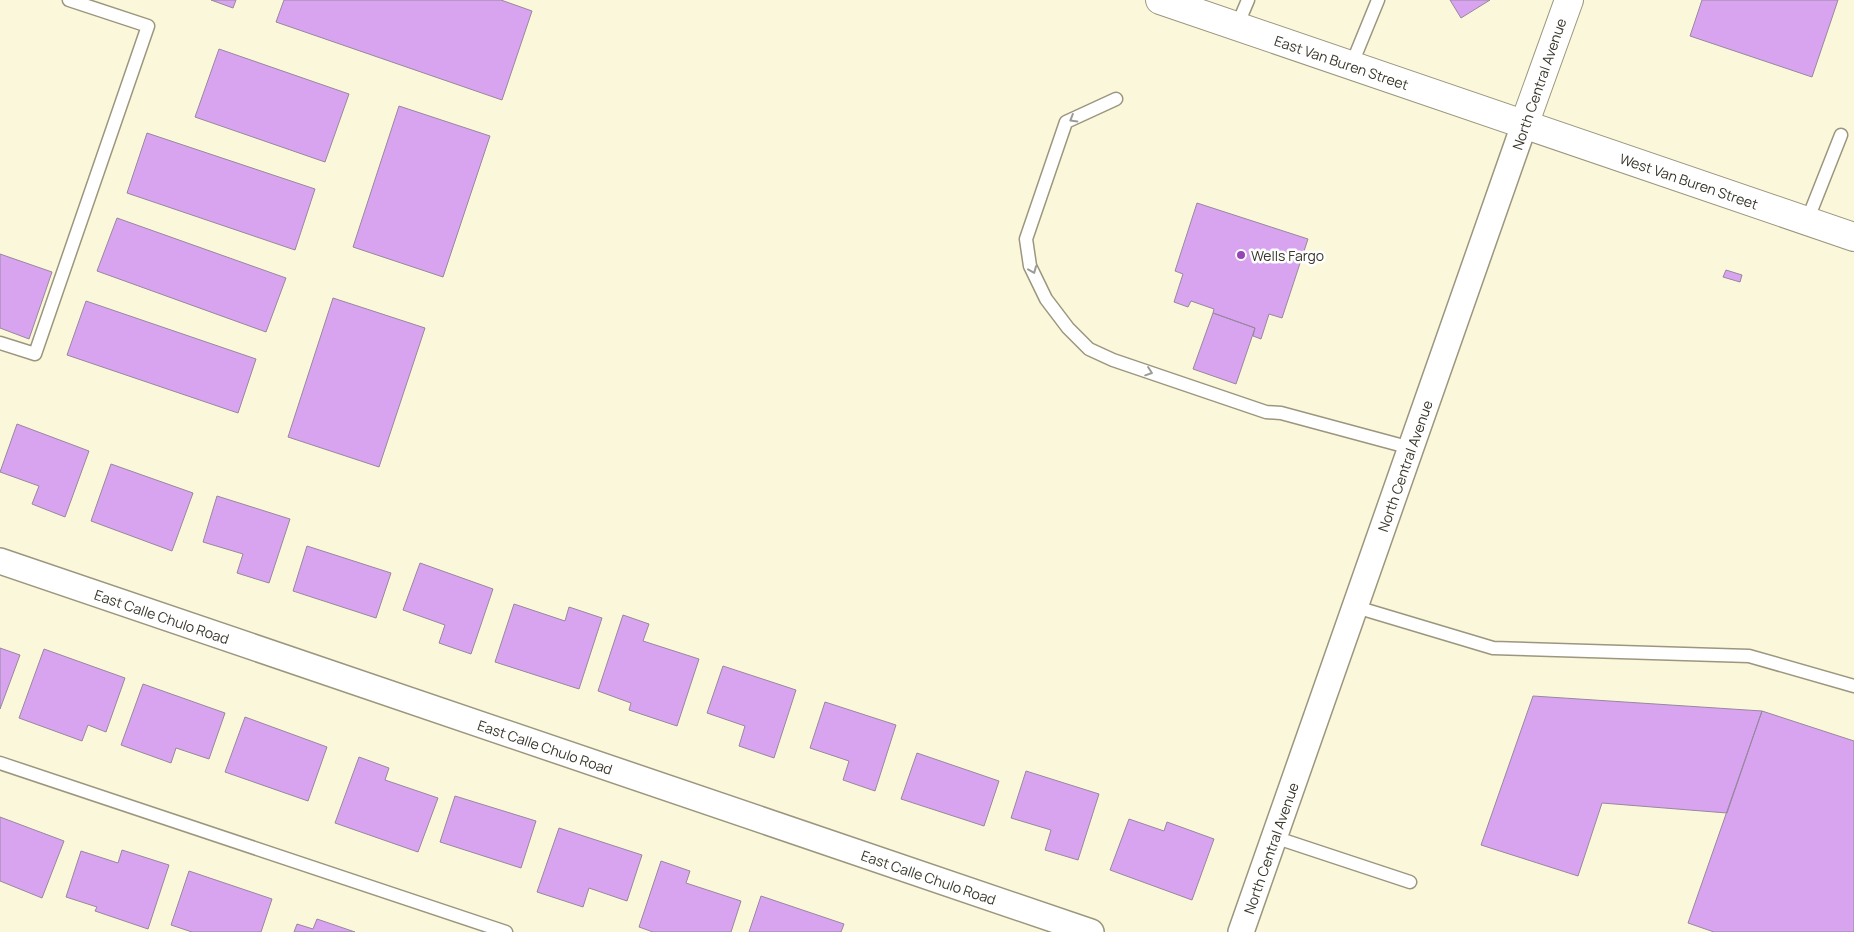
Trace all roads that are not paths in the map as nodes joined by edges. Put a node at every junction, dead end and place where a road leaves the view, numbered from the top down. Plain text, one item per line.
1 (69, 0) edge
2 (1160, 0) edge
3 (1248, 0) edge
4 (1378, 0) edge
5 (1569, 0) edge
6 (1237, 26) junction
7 (1351, 66) junction
8 (1116, 99) dead end
9 (1524, 125) junction
10 (1841, 135) dead end
11 (1807, 221) junction
12 (1854, 237) edge
13 (0, 343) edge
14 (1411, 448) junction
15 (0, 561) edge
16 (1356, 607) junction
17 (1854, 686) edge
18 (0, 763) edge
19 (1274, 837) junction
20 (1410, 882) dead end
21 (506, 932) edge
22 (1091, 932) edge
23 (1241, 932) edge

1 - 13 lane
2 - 6 main road, East Van Buren Street
3 - 6 lane
4 - 7 lane
5 - 9 main road, North Central Avenue
6 - 7 main road, East Van Buren Street
7 - 9 main road, East Van Buren Street
8 -> 14 lane
9 - 11 main road, West Van Buren Street
9 - 14 street, North Central Avenue
10 - 11 lane
11 - 12 main road, West Van Buren Street
14 - 16 street, North Central Avenue
15 - 22 street, East Calle Chulo Road
16 - 17 lane
16 - 19 street, North Central Avenue
18 - 21 lane
19 - 20 lane
19 - 23 street, North Central Avenue

